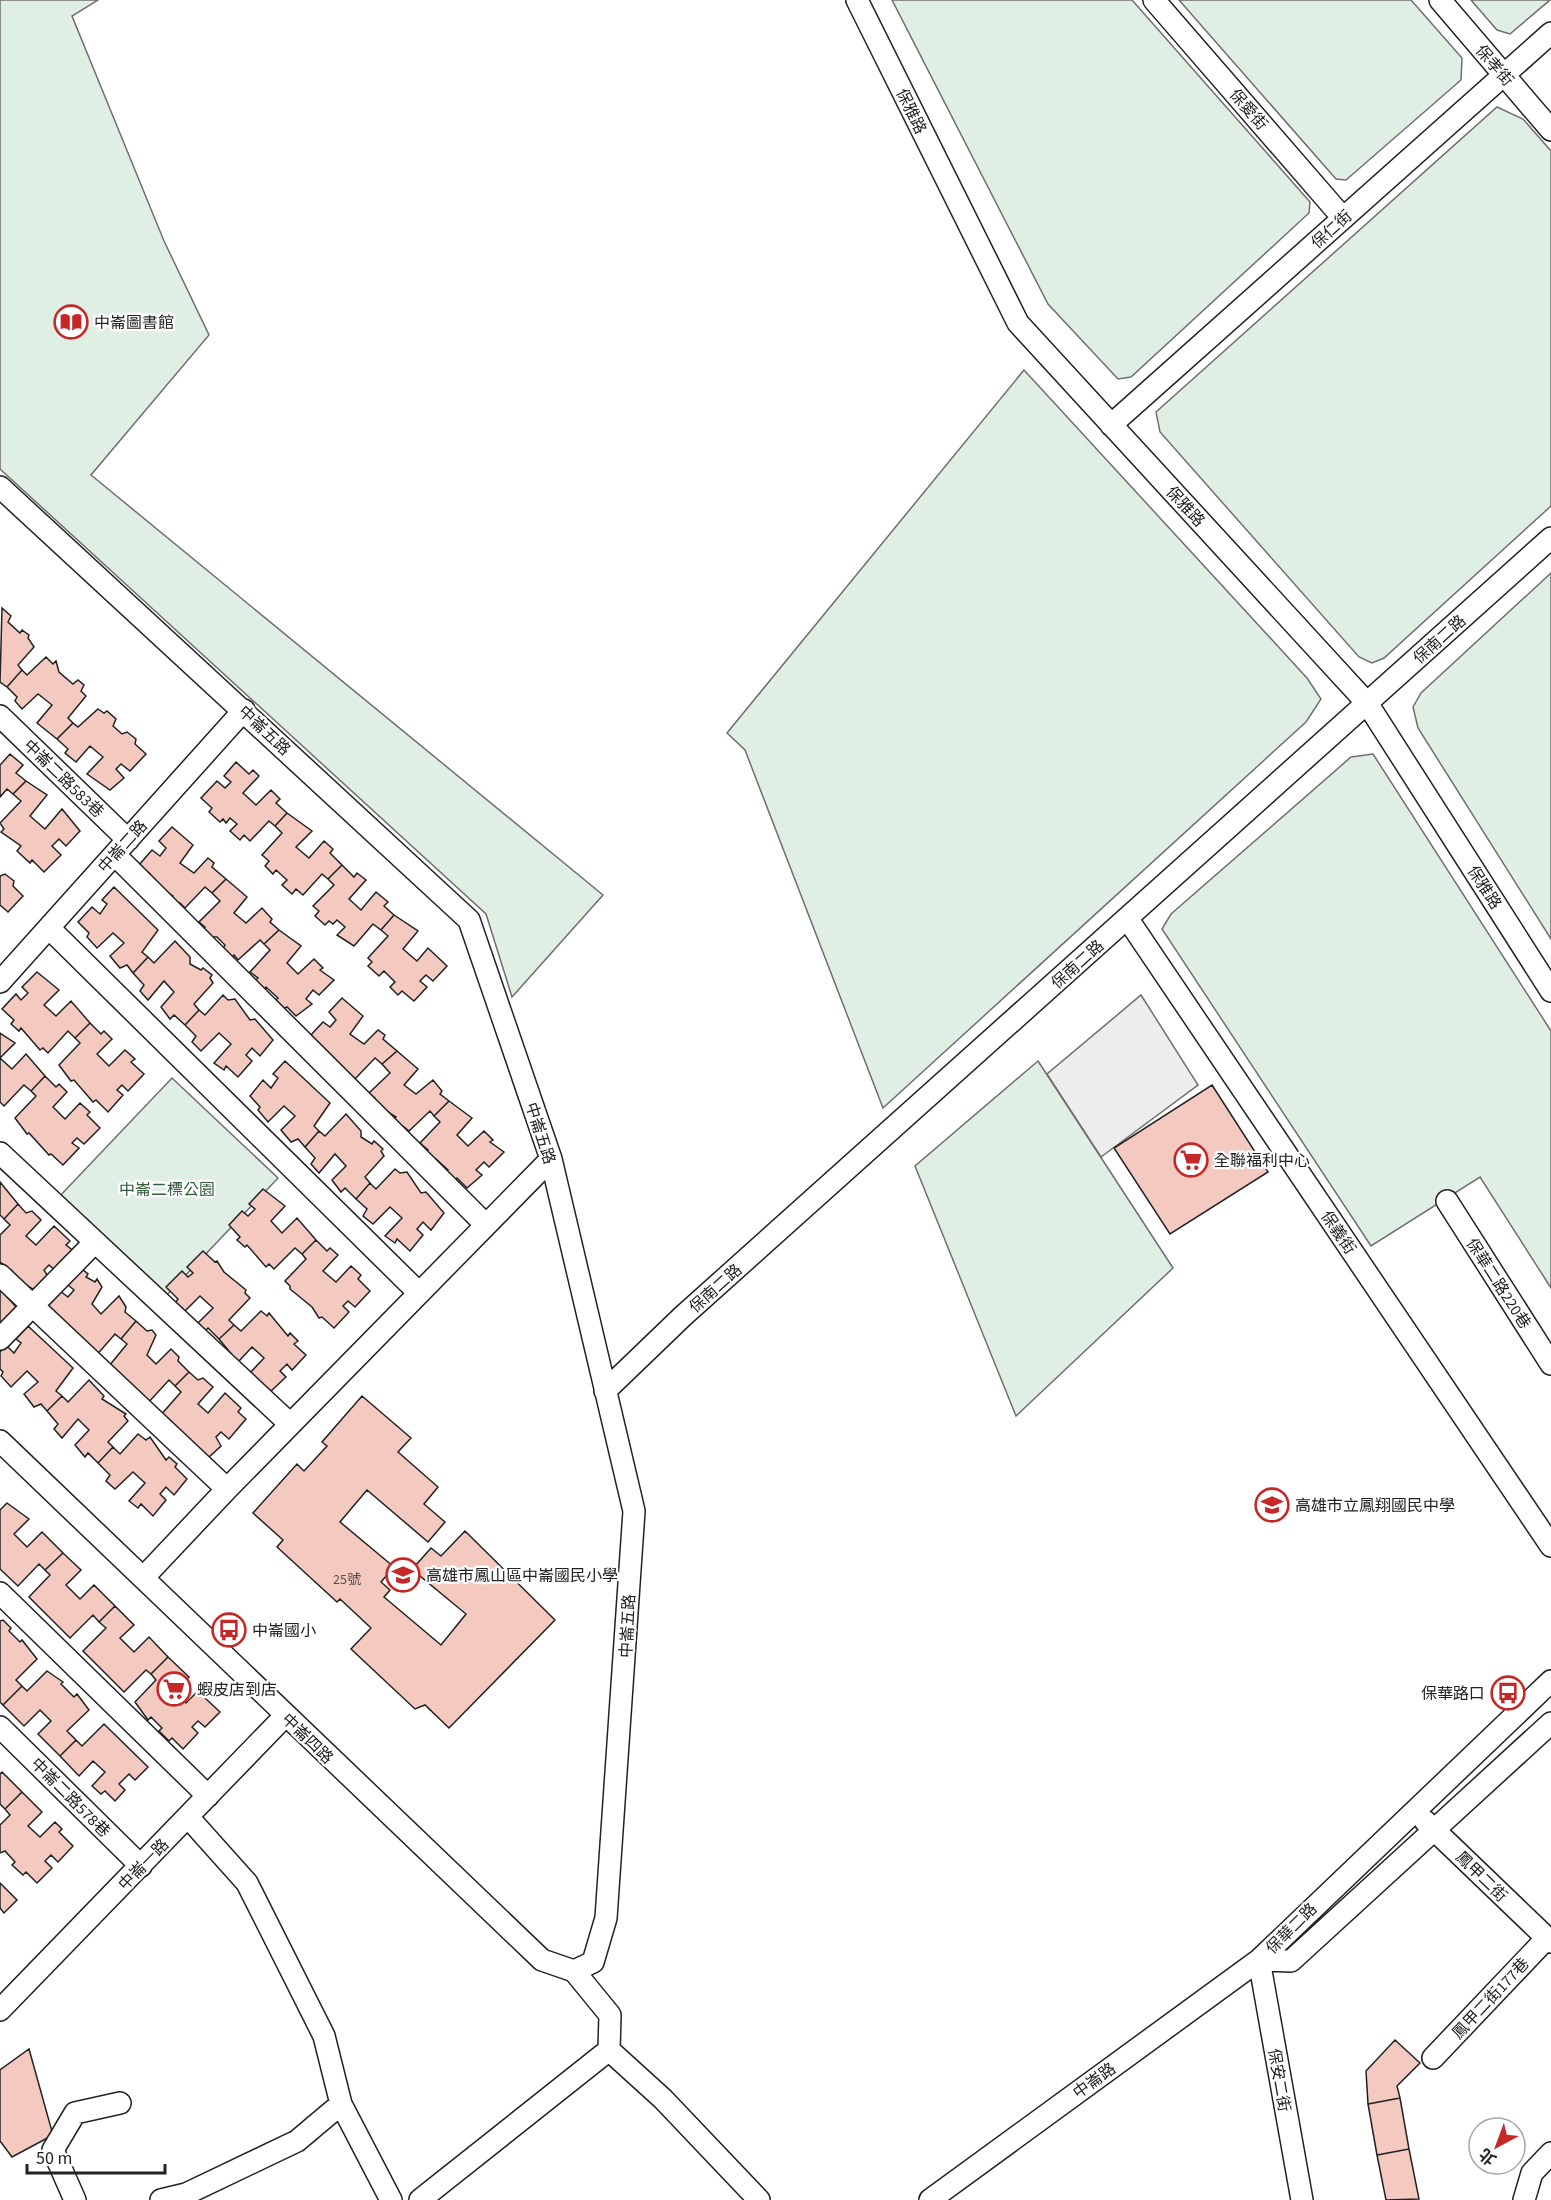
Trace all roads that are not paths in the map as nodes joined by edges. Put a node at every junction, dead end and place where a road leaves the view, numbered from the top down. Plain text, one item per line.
1 (857, 0) edge
2 (1154, 0) edge
3 (1440, 0) edge
4 (1551, 33) edge
5 (1504, 75) junction
6 (1551, 130) edge
7 (1343, 218) junction
8 (1111, 425) junction
9 (0, 487) edge
10 (1551, 538) edge
11 (1367, 703) junction
12 (244, 710) junction
13 (0, 716) edge
14 (121, 847) junction
15 (1127, 918) junction
16 (48, 928) junction
17 (0, 982) edge
18 (1551, 991) edge
19 (0, 1153) edge
20 (551, 1159) junction
21 (1447, 1201) dead end
22 (486, 1225) junction
23 (95, 1242) junction
24 (0, 1275) edge
25 (419, 1293) junction
26 (33, 1307) junction
27 (0, 1339) edge
28 (1551, 1364) edge
29 (605, 1391) junction
30 (290, 1424) junction
31 (0, 1441) edge
32 (227, 1488) junction
33 (1551, 1546) edge
34 (143, 1578) junction
35 (0, 1593) edge
36 (1551, 1681) edge
37 (285, 1716) junction
38 (1551, 1722) edge
39 (0, 1727) edge
40 (208, 1796) junction
41 (1414, 1810) junction
42 (188, 1817) junction
43 (1434, 1830) junction
44 (141, 1866) junction
45 (1549, 1940) edge
46 (1259, 1960) junction
47 (574, 1971) junction
48 (3, 2002) edge
49 (609, 2050) junction
50 (1433, 2058) dead end
51 (120, 2103) dead end
52 (342, 2104) junction
53 (1551, 2153) edge
54 (75, 2200) edge
55 (161, 2200) edge
56 (391, 2200) edge
57 (420, 2200) edge
58 (759, 2200) edge
59 (930, 2200) edge
60 (1302, 2200) edge
61 (1524, 2200) edge

1 - 8 street, 保雅路
2 - 7 street, 保愛街
3 - 5 street, 保孝街
4 - 5 street, 保仁街
5 - 6 street, 保孝街
5 - 7 street, 保仁街
7 - 8 street, 保仁街
8 - 11 street, 保雅路
9 - 12 street, 中崙五路
10 - 11 street, 保南二路
11 - 15 street, 保南二路
11 - 18 street, 保雅路
12 - 14 street, 中崙二路
12 - 20 street, 中崙五路
13 - 14 street, 中崙二路583巷
14 - 16 street, 中崙二路
14 - 22 street, 中崙二路583巷
15 - 29 street, 保南二路
15 - 33 street, 保義街
16 - 17 street, 中崙二路
16 - 25 street
19 - 23 street
20 - 22 street
20 - 29 street, 中崙五路
21 - 28 street, 保華二路220巷
22 - 25 street
23 - 26 street
23 - 30 street
24 - 26 street
25 - 30 street
26 - 27 street
26 - 32 street
29 - 47 street, 中崙五路
30 - 32 street
31 - 34 street, 中崙四路
32 - 34 street
34 - 37 street, 中崙四路
35 - 40 street
36 - 41 street, 保華二路
37 - 40 street, 中崙一路
37 - 47 street, 中崙四路
38 - 43 street, 保華二路
39 - 44 street, 中崙二路578巷
40 - 42 street, 中崙一路
41 - 43 street, 鳳甲二街
41 - 46 street, 保華二路
42 - 44 street, 中崙一路
42 - 52 street
43 - 45 street, 鳳甲二街
43 - 46 street, 保華二路
44 - 48 street, 中崙一路
45 - 50 street, 鳳甲二街177巷
46 - 59 street, 中崙路
46 - 60 street, 保安二街
47 - 49 street
49 - 57 street
49 - 58 street
51 - 54 street
52 - 55 street
52 - 56 street
53 - 61 street

